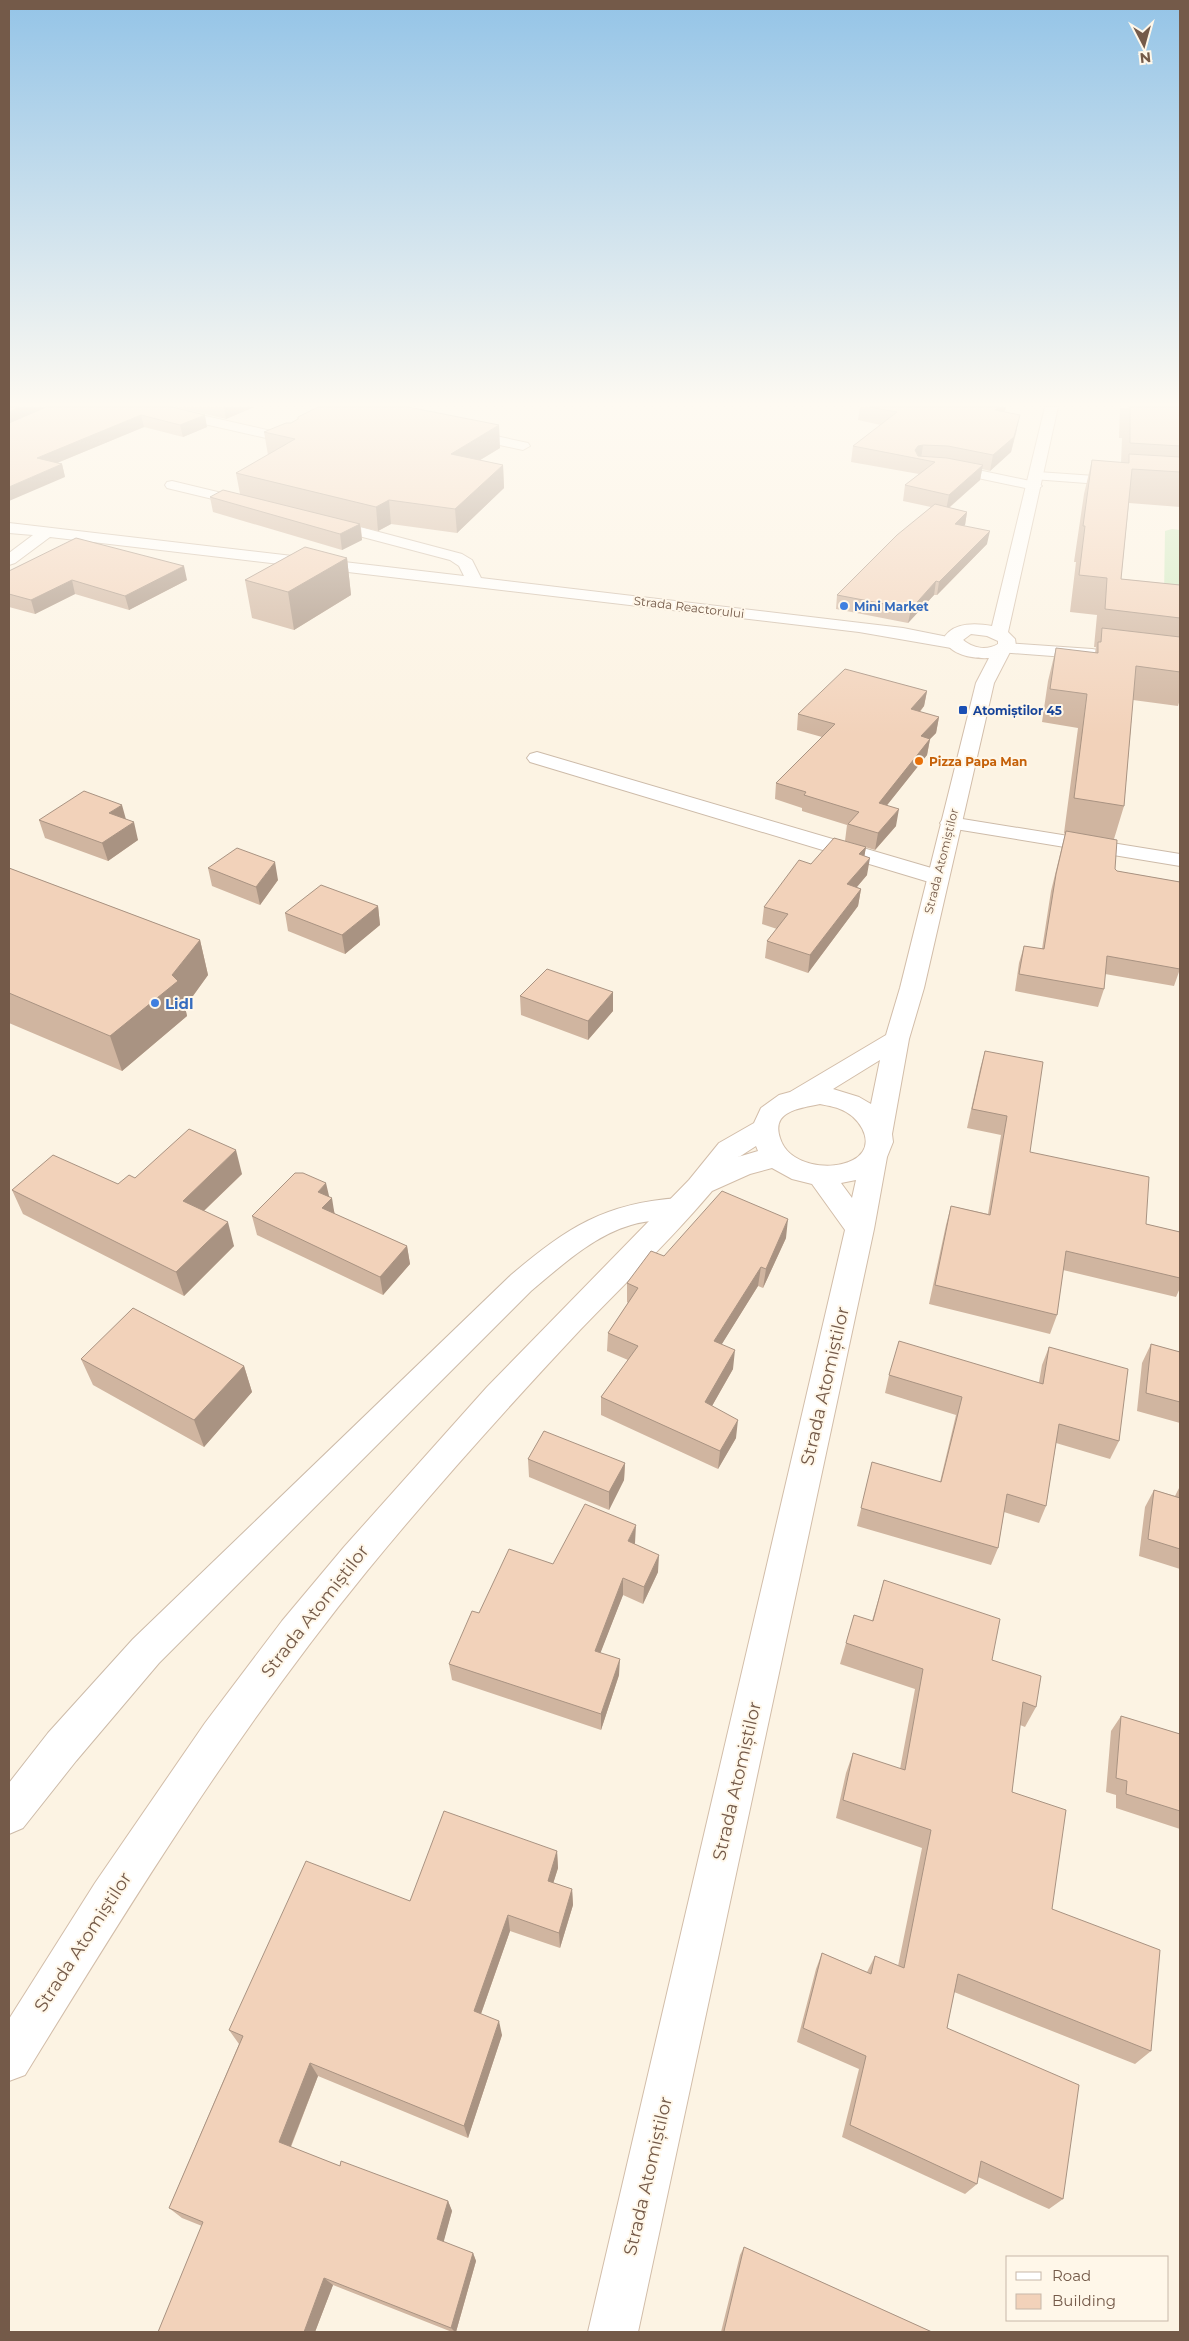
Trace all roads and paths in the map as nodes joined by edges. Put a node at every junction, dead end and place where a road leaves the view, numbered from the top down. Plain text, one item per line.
1 (1027, 516) edge
2 (315, 520) edge
3 (9, 528) edge
4 (47, 532) junction
5 (9, 560) edge
6 (475, 582) junction
7 (1004, 610) junction
8 (962, 638) junction
9 (1002, 642) junction
10 (1109, 656) edge
11 (984, 683) junction
12 (537, 758) dead end
13 (950, 824) junction
14 (1180, 860) edge
15 (937, 877) junction
16 (897, 1039) junction
17 (800, 1097) junction
18 (764, 1128) junction
19 (877, 1146) junction
20 (776, 1157) junction
21 (821, 1176) junction
22 (689, 1197) junction
23 (860, 1229) junction
24 (9, 1814) edge
25 (9, 2058) edge
26 (613, 2332) edge

1 - 7 street, Strada Atomiștilor
2 - 6 street
3 - 4 street, Strada Reactorului
4 - 5 street
4 - 6 street, Strada Reactorului
6 - 8 street, Strada Reactorului
7 - 8 street
7 - 9 street, Strada Atomiștilor
8 - 9 street, Strada Reactorului
8 - 11 street
9 - 10 street, Strada Reactorului
9 - 11 street, Strada Atomiștilor
11 - 13 street, Strada Atomiștilor
12 - 15 street
13 - 14 street
13 - 15 street, Strada Atomiștilor
15 - 16 street, Strada Atomiștilor
16 - 17 street
16 - 19 street, Strada Atomiștilor
17 - 18 street
17 - 19 street
18 - 20 street
18 - 22 street, Strada Atomiștilor
19 - 21 street
19 - 23 street, Strada Atomiștilor
20 - 21 street
20 - 22 street, Strada Atomiștilor
21 - 23 street
22 - 24 street, Strada Atomiștilor
22 - 25 street, Strada Atomiștilor
23 - 26 street, Strada Atomiștilor

